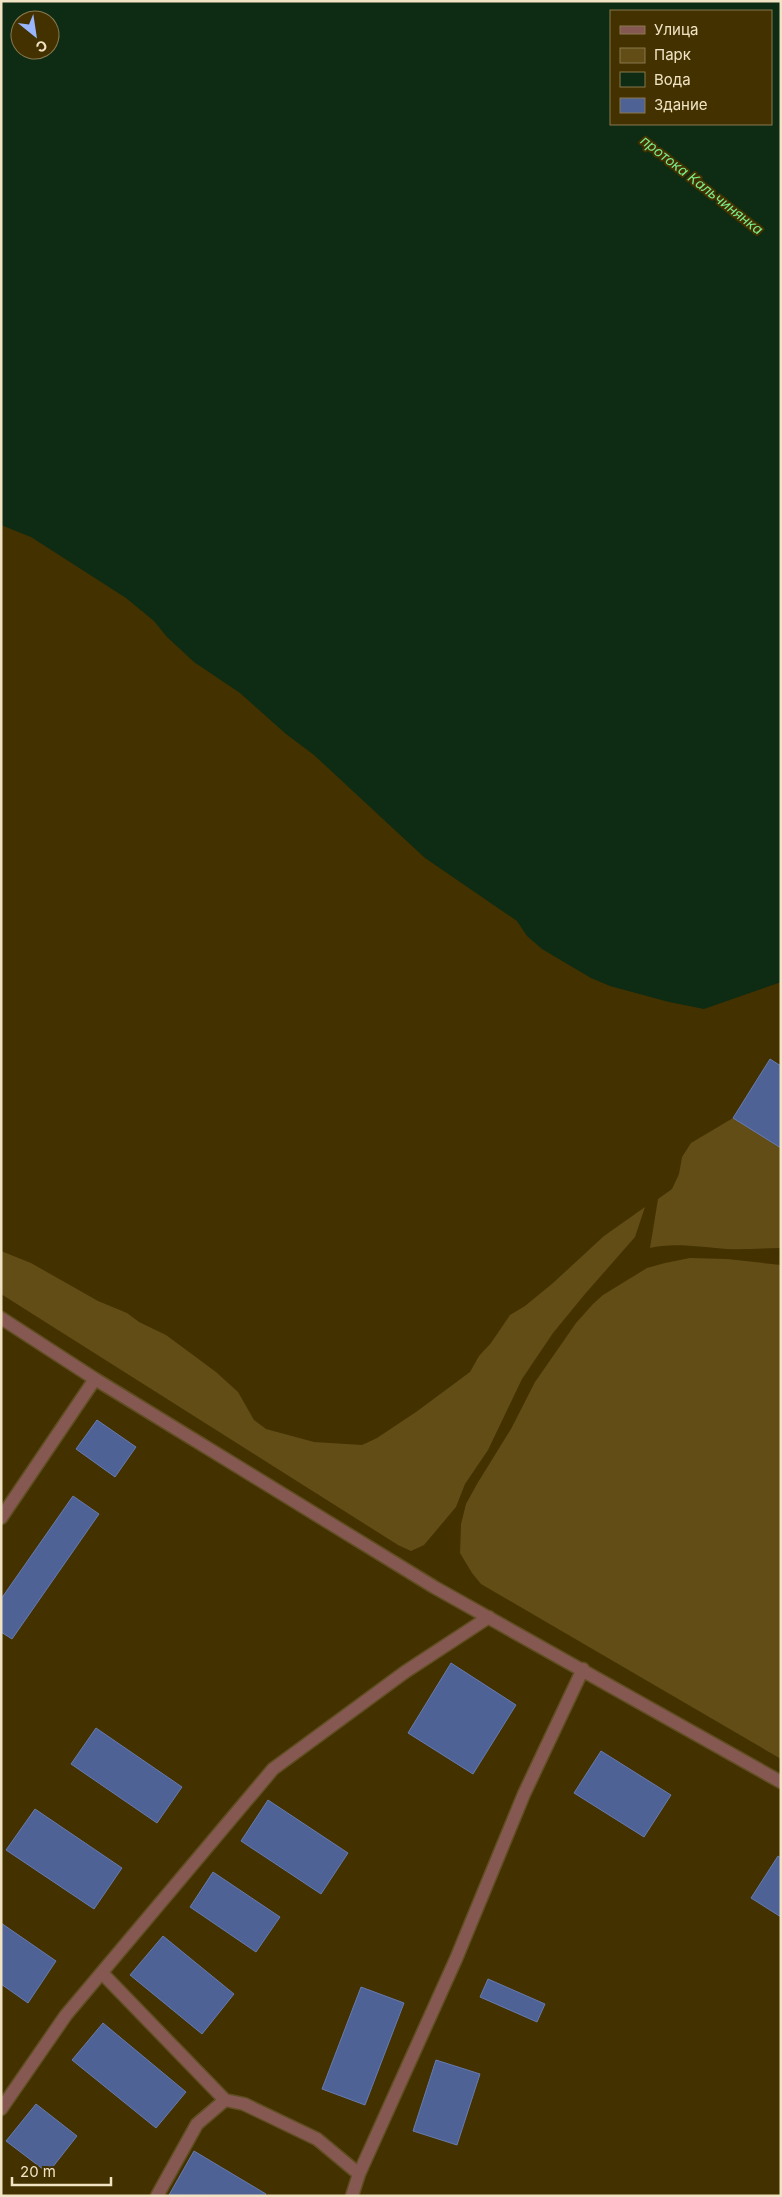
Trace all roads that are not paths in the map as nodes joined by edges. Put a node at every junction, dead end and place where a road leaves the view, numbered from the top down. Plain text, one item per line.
1 (1, 1318) edge
2 (95, 1379) junction
3 (1, 1518) edge
4 (489, 1617) junction
5 (582, 1669) junction
6 (781, 1782) edge
7 (102, 1973) junction
8 (225, 2100) junction
9 (1, 2109) edge
10 (358, 2174) junction
11 (157, 2196) edge
12 (352, 2196) edge

1 - 2 street
2 - 3 street
2 - 4 street
4 - 5 street
4 - 7 street
5 - 6 street
5 - 10 street
7 - 8 street
7 - 9 street
8 - 10 street
8 - 11 street
10 - 12 street

